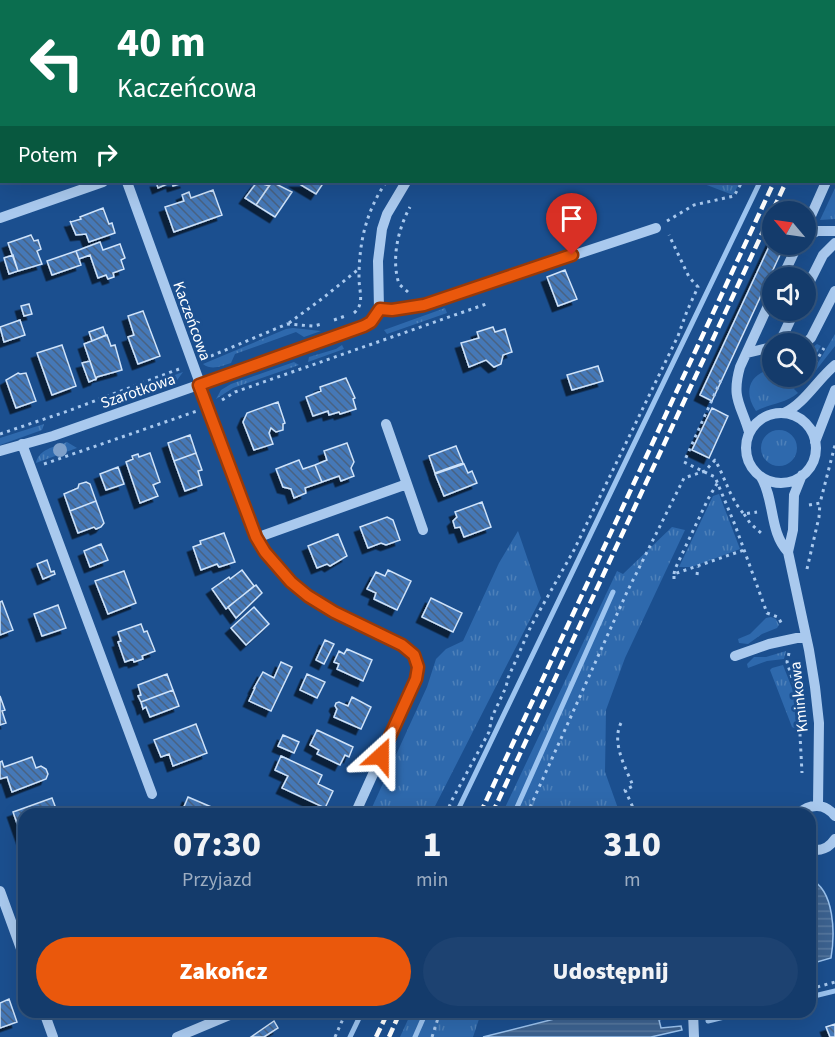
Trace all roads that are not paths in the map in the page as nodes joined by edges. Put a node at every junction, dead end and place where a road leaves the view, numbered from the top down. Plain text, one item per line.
1 (100, 183) edge
2 (127, 183) edge
3 (405, 183) edge
4 (826, 183) edge
5 (816, 204) edge
6 (0, 218) edge
7 (659, 226) road end
8 (835, 231) edge
9 (816, 232) edge
10 (835, 243) edge
11 (816, 269) edge
12 (835, 291) edge
13 (380, 309) junction
14 (762, 319) edge
15 (814, 333) edge
16 (762, 349) edge
17 (747, 353) junction
18 (835, 365) edge
19 (199, 385) junction
20 (835, 390) edge
21 (784, 413) junction
22 (386, 424) dead end
23 (749, 432) junction
24 (815, 442) junction
25 (22, 444) junction
26 (0, 451) edge
27 (802, 476) junction
28 (761, 477) junction
29 (407, 484) junction
30 (423, 530) dead end
31 (256, 537) junction
32 (788, 552) junction
33 (806, 636) junction
34 (735, 656) dead end
35 (152, 794) dead end
36 (818, 806) junction
37 (358, 808) edge
38 (807, 808) edge
39 (835, 816) edge
40 (833, 847) edge
41 (816, 850) edge
42 (0, 891) edge
43 (2, 906) edge
44 (18, 943) edge
45 (46, 1018) edge
46 (223, 1018) edge
47 (693, 1018) edge
48 (53, 1037) edge
49 (177, 1037) edge
50 (694, 1037) edge

1 - 6 street
2 - 19 street, Kaczeńcowa
3 - 13 street
4 - 5 street
7 - 13 street
8 - 9 street
10 - 11 street
12 - 15 street
13 - 19 street, Szarotkowa
14 - 17 street
16 - 17 street
17 - 23 street
18 - 21 street
19 - 25 street, Szarotkowa
19 - 31 street, Kaczeńcowa
20 - 24 street
21 - 23 street
21 - 24 street
22 - 29 street
23 - 28 street
24 - 27 street
25 - 26 street, Szarotkowa
25 - 35 street
27 - 28 street
27 - 32 street
28 - 32 street
29 - 30 street
29 - 31 street
31 - 37 street, Kaczeńcowa
32 - 33 street, Kminkowa
33 - 34 street
33 - 36 street, Kminkowa
36 - 38 street
36 - 39 street
40 - 41 street
42 - 43 street
43 - 44 street
45 - 48 street
46 - 49 street
47 - 50 street

